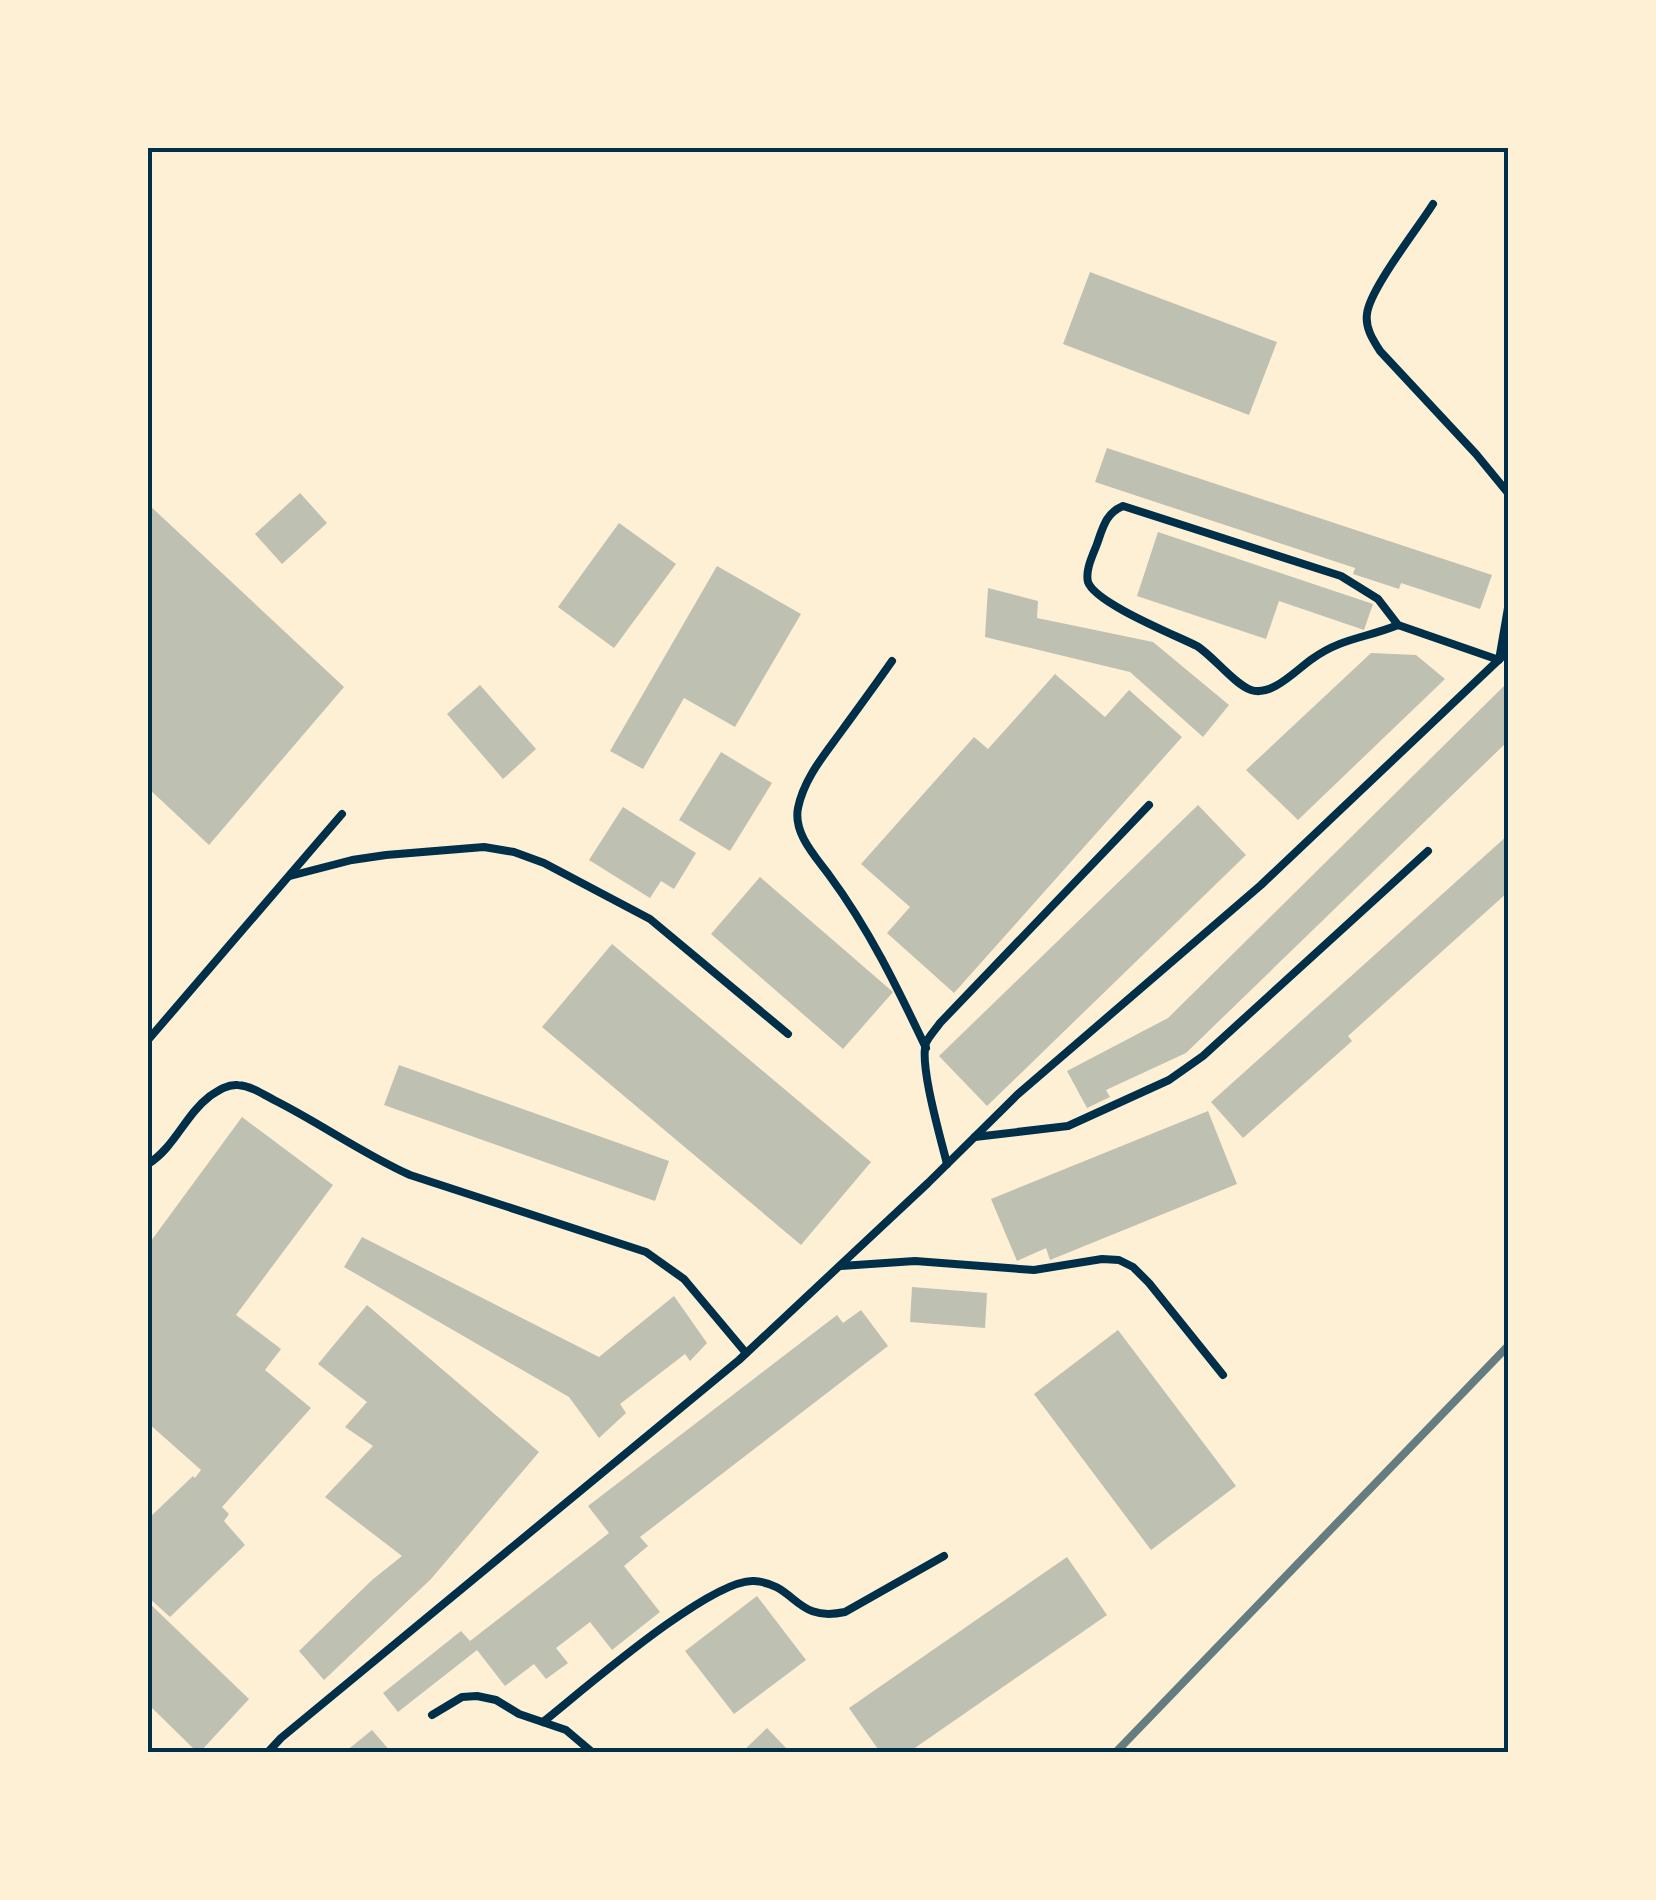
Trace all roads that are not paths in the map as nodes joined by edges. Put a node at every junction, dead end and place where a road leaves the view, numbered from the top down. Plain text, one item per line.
1 (1433, 204) dead end
2 (1508, 493) edge
3 (1508, 608) edge
4 (1398, 625) junction
5 (1508, 651) edge
6 (1499, 660) junction
7 (892, 662) dead end
8 (1149, 805) dead end
9 (342, 814) dead end
10 (1428, 851) dead end
11 (290, 876) junction
12 (788, 1034) dead end
13 (148, 1040) edge
14 (926, 1048) junction
15 (974, 1138) junction
16 (148, 1164) edge
17 (947, 1164) junction
18 (840, 1266) junction
19 (746, 1353) junction
20 (1223, 1375) dead end
21 (944, 1556) dead end
22 (432, 1715) dead end
23 (542, 1722) junction
24 (268, 1752) edge
25 (592, 1752) edge

1 - 2 lane
3 - 6 lane
4 - 4 lane
4 - 6 lane
5 - 6 lane
6 - 15 lane
7 - 14 lane
8 - 14 lane
9 - 11 lane
10 - 15 lane
11 - 12 lane
11 - 13 lane
14 - 17 lane
15 - 17 lane
16 - 19 lane
17 - 18 lane
18 - 19 lane
18 - 20 lane
19 - 24 lane
21 - 23 lane
22 - 23 lane
23 - 25 lane

